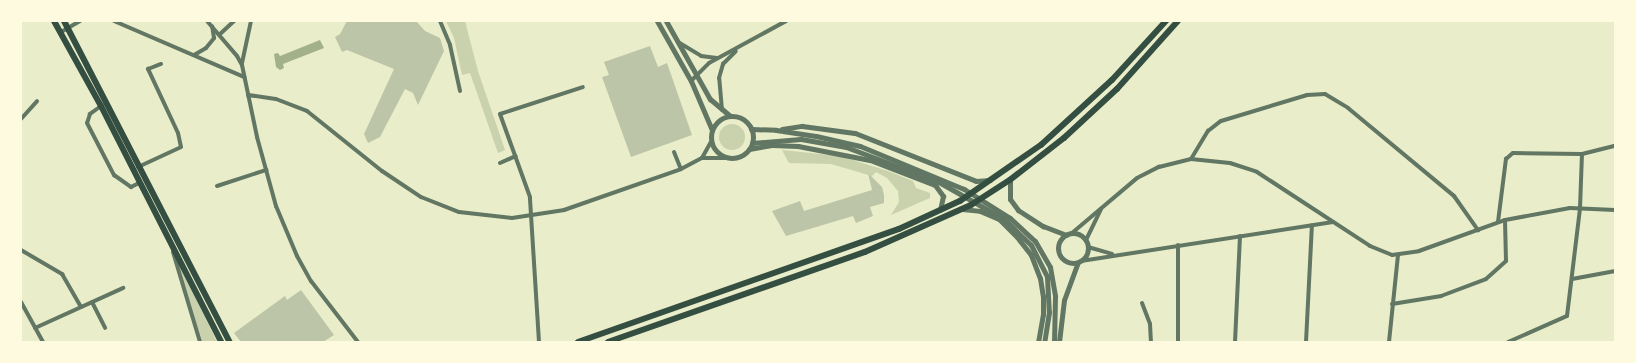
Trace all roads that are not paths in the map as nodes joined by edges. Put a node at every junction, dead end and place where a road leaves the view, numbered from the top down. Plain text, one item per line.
1 (54, 21) edge
2 (64, 21) edge
3 (80, 21) edge
4 (114, 21) edge
5 (207, 21) edge
6 (234, 21) edge
7 (251, 21) edge
8 (440, 21) edge
9 (657, 21) edge
10 (666, 21) edge
11 (786, 21) edge
12 (1166, 21) edge
13 (1178, 21) edge
14 (212, 26) junction
15 (68, 27) junction
16 (61, 32) junction
17 (219, 35) junction
18 (677, 41) junction
19 (739, 48) junction
20 (194, 55) junction
21 (718, 58) junction
22 (161, 64) dead end
23 (242, 65) junction
24 (696, 74) junction
25 (244, 78) junction
26 (690, 81) junction
27 (583, 87) dead end
28 (460, 91) dead end
29 (248, 95) junction
30 (37, 101) dead end
31 (100, 106) junction
32 (722, 111) junction
33 (730, 116) junction
34 (21, 119) edge
35 (751, 129) junction
36 (712, 130) junction
37 (776, 130) junction
38 (711, 142) junction
39 (750, 146) junction
40 (1615, 146) edge
41 (674, 152) dead end
42 (1582, 154) junction
43 (516, 156) junction
44 (702, 158) junction
45 (731, 158) junction
46 (1191, 160) junction
47 (500, 163) dead end
48 (136, 168) junction
49 (681, 169) junction
50 (266, 170) junction
51 (997, 178) junction
52 (1010, 180) junction
53 (139, 183) junction
54 (217, 186) dead end
55 (1104, 206) junction
56 (1580, 208) junction
57 (962, 209) junction
58 (1615, 210) edge
59 (940, 211) junction
60 (533, 216) junction
61 (1505, 220) junction
62 (1333, 222) junction
63 (1498, 222) junction
64 (1312, 225) junction
65 (1478, 230) junction
66 (1069, 234) junction
67 (1240, 236) junction
68 (1086, 240) junction
69 (1178, 245) junction
70 (172, 246) junction
71 (1088, 247) junction
72 (21, 250) edge
73 (1118, 255) junction
74 (1398, 255) junction
75 (1079, 261) junction
76 (1615, 271) edge
77 (1572, 280) junction
78 (123, 288) dead end
79 (21, 302) edge
80 (92, 302) junction
81 (1142, 303) dead end
82 (1392, 304) junction
83 (81, 307) junction
84 (35, 328) junction
85 (105, 328) dead end
86 (43, 342) edge
87 (200, 342) edge
88 (221, 342) edge
89 (230, 342) edge
90 (358, 342) edge
91 (539, 342) edge
92 (578, 342) edge
93 (608, 342) edge
94 (1038, 342) edge
95 (1044, 342) edge
96 (1054, 342) edge
97 (1058, 342) edge
98 (1151, 342) edge
99 (1178, 342) edge
100 (1235, 342) edge
101 (1306, 342) edge
102 (1389, 342) edge
103 (1508, 342) edge

1 - 16 main road
2 - 15 main road
3 - 15 street
4 - 20 street
5 - 14 street
6 - 17 street
7 - 23 street
8 - 28 street
9 - 26 street
10 - 18 street
11 - 19 street
12 - 51 main road
13 - 52 main road
14 - 17 street
14 - 20 street
15 - 16 street
15 - 48 main road
16 - 31 main road
17 - 23 street
18 - 21 street
18 - 24 street
19 - 21 street
19 - 32 street
20 - 25 street
21 - 24 street
22 - 48 street
23 - 25 street
24 - 26 street
24 - 32 street
25 - 29 street
26 - 36 street
27 - 43 street
29 - 50 street
29 - 60 street
30 - 34 street
31 - 48 main road
31 - 53 street
32 - 33 street
33 - 35 street
33 - 36 street
35 - 37 street
35 - 39 street
36 - 38 street
37 - 51 street
37 - 96 street
38 - 44 street
38 - 45 street
39 - 45 street
39 - 59 street
39 - 95 street
40 - 42 street
41 - 49 street
42 - 56 street
42 - 63 street
43 - 47 street
43 - 60 street
44 - 45 street
44 - 49 street
46 - 55 street
46 - 62 street
46 - 65 street
48 - 53 main road
48 - 89 main road
49 - 60 street
50 - 54 street
50 - 90 street
51 - 59 main road
52 - 57 main road
52 - 66 street
53 - 70 main road
55 - 66 street
55 - 68 street
56 - 58 street
56 - 61 street
56 - 77 street
57 - 93 main road
57 - 94 street
59 - 92 main road
60 - 91 street
61 - 63 street
61 - 82 street
62 - 64 street
62 - 74 street
63 - 65 street
64 - 67 street
64 - 101 street
65 - 74 street
66 - 68 street
66 - 75 street
67 - 69 street
67 - 100 street
68 - 71 street
69 - 73 street
69 - 99 street
70 - 87 street
70 - 88 main road
71 - 73 street
71 - 75 street
72 - 83 street
73 - 75 street
74 - 82 street
75 - 97 street
76 - 77 street
77 - 103 street
78 - 80 street
79 - 84 street
80 - 83 street
80 - 85 street
81 - 98 street
82 - 102 street
83 - 84 street
84 - 86 street

